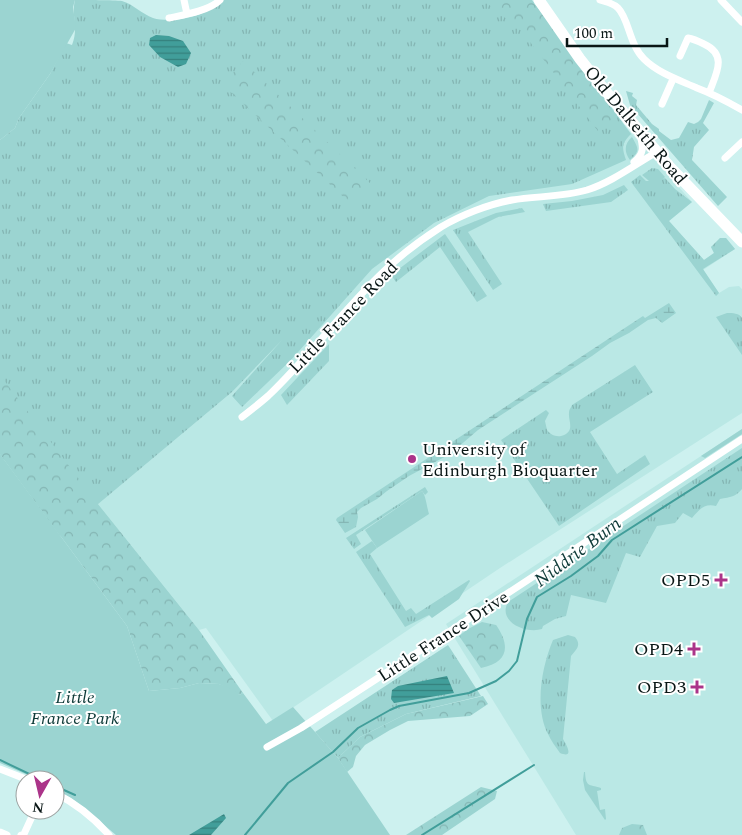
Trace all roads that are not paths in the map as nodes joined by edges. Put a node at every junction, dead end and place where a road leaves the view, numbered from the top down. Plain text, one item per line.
1 (184, 0) edge
2 (220, 0) edge
3 (539, 0) edge
4 (600, 0) edge
5 (721, 0) edge
6 (188, 14) junction
7 (169, 18) dead end
8 (742, 22) edge
9 (680, 56) dead end
10 (673, 78) junction
11 (709, 93) junction
12 (662, 104) dead end
13 (742, 110) edge
14 (639, 131) junction
15 (742, 142) edge
16 (657, 152) junction
17 (725, 158) dead end
18 (620, 174) junction
19 (742, 242) edge
20 (242, 417) dead end
21 (742, 439) edge
22 (267, 747) dead end
23 (0, 769) edge
24 (15, 775) edge
25 (65, 798) edge
26 (30, 820) edge
27 (0, 832) edge
28 (7, 835) edge
29 (22, 835) edge
30 (109, 835) edge

1 - 6 street
2 - 6 street
3 - 14 main road, Old Dalkeith Road
4 - 10 street
5 - 8 street
6 - 7 street
9 - 11 street
10 - 11 street
10 - 12 street
11 - 13 street
14 - 16 main road, Old Dalkeith Road
14 - 18 street, Little France Road
15 - 17 street
16 - 18 street, Little France Road
16 - 19 main road, Old Dalkeith Road
18 - 20 street, Little France Road
21 - 22 street, Little France Drive
23 - 24 street
25 - 30 street
26 - 29 street
27 - 28 street

